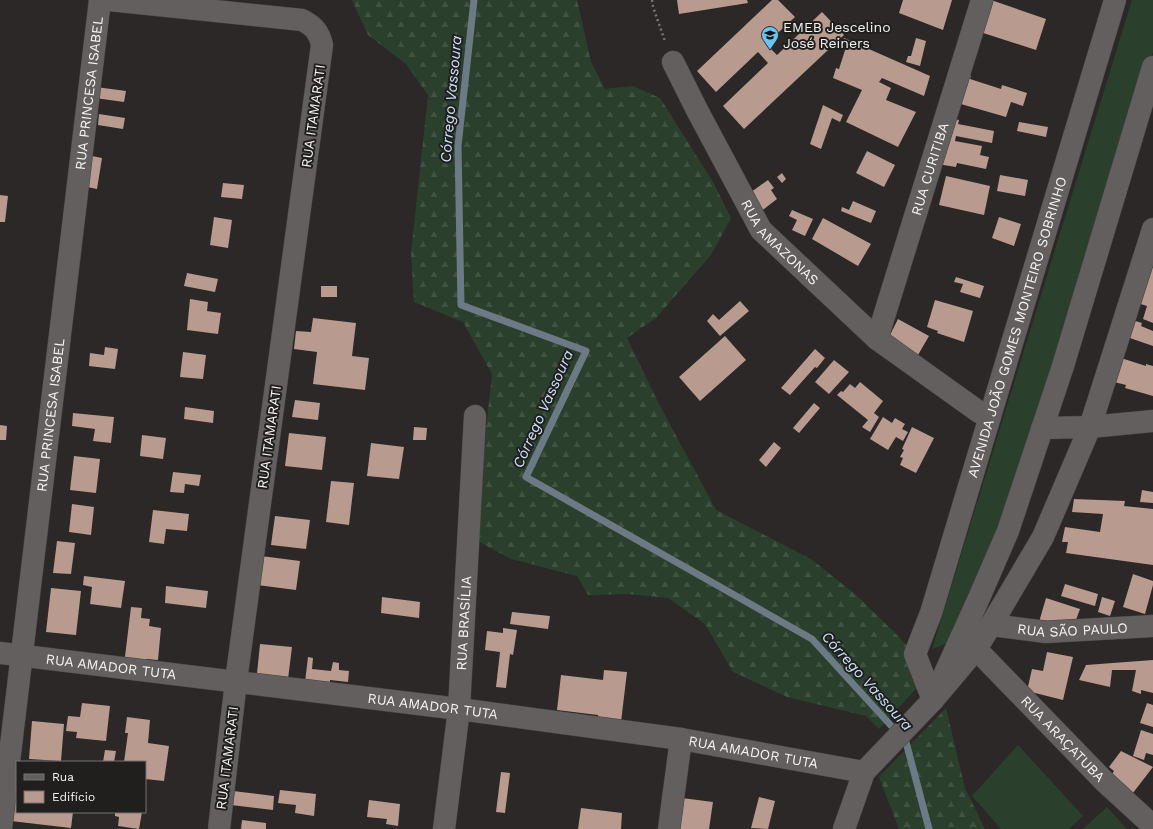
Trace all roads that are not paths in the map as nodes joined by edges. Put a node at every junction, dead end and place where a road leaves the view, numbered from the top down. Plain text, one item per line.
1 (100, 0) edge
2 (109, 0) edge
3 (982, 0) edge
4 (1115, 0) edge
5 (673, 62) road end
6 (1153, 67) edge
7 (1153, 228) edge
8 (876, 339) junction
9 (475, 416) dead end
10 (990, 417) junction
11 (1153, 421) edge
12 (1090, 427) junction
13 (1042, 428) junction
14 (992, 625) junction
15 (1153, 626) edge
16 (976, 648) junction
17 (10, 654) edge
18 (236, 681) junction
19 (933, 700) junction
20 (459, 709) junction
21 (681, 739) junction
22 (864, 772) junction
23 (1153, 826) edge
24 (1, 829) edge
25 (219, 829) edge
26 (444, 829) edge
27 (669, 829) edge
28 (844, 829) edge

1 - 17 street, RUA PRINCESA ISABEL
2 - 18 street, RUA ITAMARATI
3 - 8 street, RUA CURITIBA
4 - 10 street, AVENIDA JOÃO GOMES MONTEIRO SOBRINHO
5 - 8 street, RUA AMAZONAS
6 - 13 street
7 - 12 street
8 - 10 street, RUA AMAZONAS
9 - 20 street, RUA BRASÍLIA
10 - 19 street, AVENIDA JOÃO GOMES MONTEIRO SOBRINHO
11 - 12 street
12 - 13 street
12 - 14 street
13 - 19 street
14 - 15 street, RUA SÃO PAULO
14 - 16 street
16 - 19 street
16 - 23 street, RUA ARAÇATUBA
17 - 18 street, RUA AMADOR TUTA
17 - 24 street, RUA PRINCESA ISABEL
18 - 20 street, RUA AMADOR TUTA
18 - 25 street, RUA ITAMARATI
19 - 22 street
20 - 21 street, RUA AMADOR TUTA
20 - 26 street, RUA BRASÍLIA
21 - 22 street, RUA AMADOR TUTA
21 - 27 street
22 - 28 street

